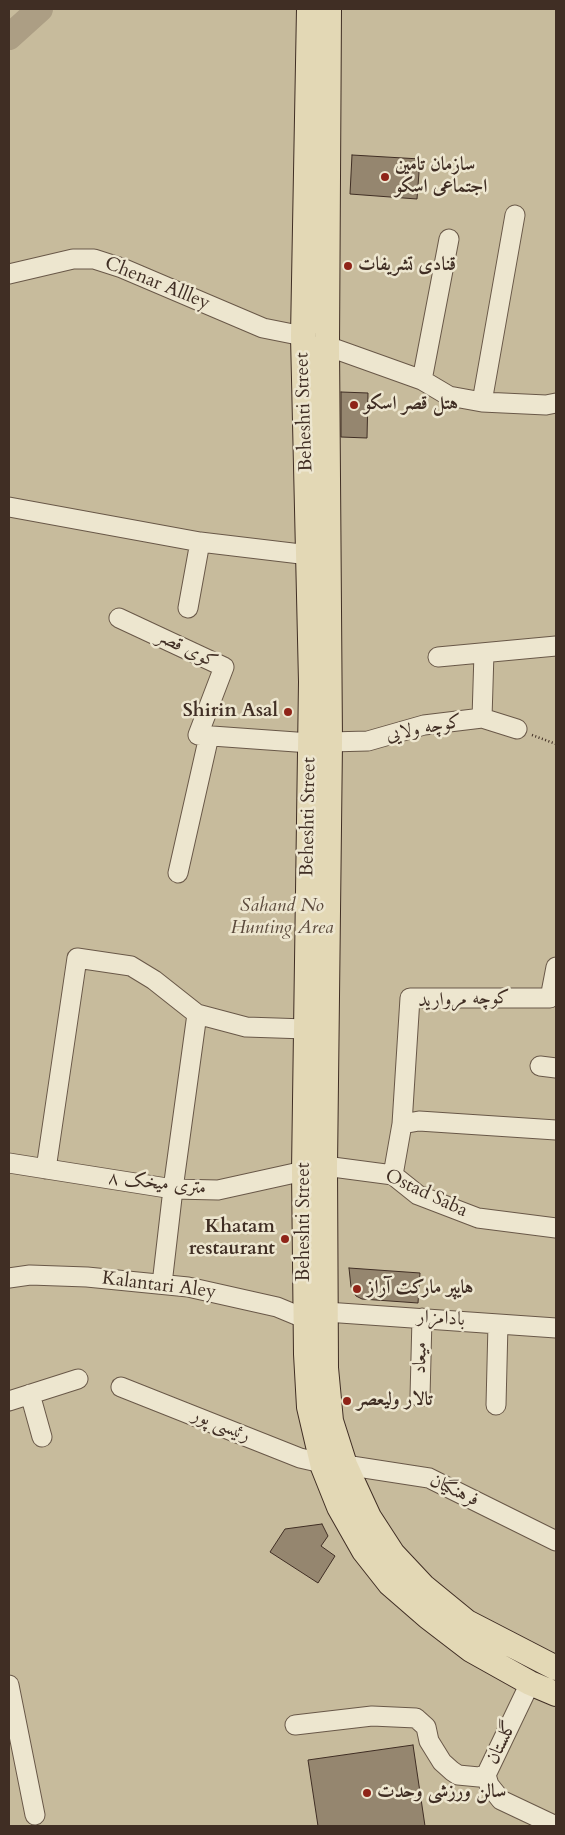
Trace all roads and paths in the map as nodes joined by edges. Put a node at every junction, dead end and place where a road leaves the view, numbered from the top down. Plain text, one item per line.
1 (309, 9) edge
2 (329, 9) edge
3 (516, 215) dead end
4 (449, 238) dead end
5 (9, 274) edge
6 (303, 336) junction
7 (327, 346) junction
8 (422, 380) junction
9 (482, 402) junction
10 (556, 403) edge
11 (9, 507) edge
12 (200, 542) junction
13 (309, 555) junction
14 (188, 608) dead end
15 (119, 618) dead end
16 (556, 646) edge
17 (484, 653) junction
18 (438, 657) dead end
19 (482, 718) junction
20 (517, 729) joint
21 (209, 736) junction
22 (320, 742) junction
23 (556, 744) edge
24 (178, 873) dead end
25 (555, 967) edge
26 (197, 1014) junction
27 (306, 1029) junction
28 (402, 1124) junction
29 (556, 1130) edge
30 (9, 1163) edge
31 (46, 1169) junction
32 (315, 1169) junction
33 (393, 1175) junction
34 (173, 1189) junction
35 (556, 1228) edge
36 (9, 1278) edge
37 (162, 1284) junction
38 (316, 1313) junction
39 (422, 1318) junction
40 (498, 1324) junction
41 (556, 1328) edge
42 (78, 1379) dead end
43 (121, 1387) dead end
44 (30, 1394) junction
45 (420, 1398) dead end
46 (9, 1401) edge
47 (496, 1405) dead end
48 (42, 1437) dead end
49 (322, 1463) junction
50 (345, 1465) junction
51 (556, 1541) edge
52 (556, 1668) edge
53 (530, 1682) junction
54 (9, 1685) edge
55 (556, 1694) edge
56 (295, 1725) dead end
57 (486, 1775) junction
58 (35, 1815) dead end
59 (556, 1826) edge

1 - 6 main road, Beheshti Street
2 - 7 main road, Beheshti Street
3 - 9 street
4 - 8 street
5 - 6 street, Chenar Allley
6 - 13 main road, Beheshti Street
7 - 8 street
7 - 22 main road, Beheshti Street
8 - 9 street
9 - 10 street
11 - 12 street
12 - 13 street
12 - 14 street
13 - 22 main road, Beheshti Street
15 - 21 street, کوی قصر
16 - 17 street
17 - 18 street
17 - 19 street
19 - 20 street, کوچه ولایی
19 - 22 street, کوچه ولایی
20 - 23 path
21 - 22 street
21 - 24 street
22 - 27 main road, Beheshti Street
22 - 32 main road, Beheshti Street
25 - 28 street, کوچه مروارید
26 - 27 street
26 - 31 street
26 - 34 street
27 - 32 main road, Beheshti Street
28 - 29 street
28 - 33 street
30 - 31 street, ۸ متری میخک
31 - 34 street, ۸ متری میخک
32 - 33 street, Ostad Saba
32 - 34 street, ۸ متری میخک
32 - 38 main road, Beheshti Street
33 - 35 street, Ostad Saba
34 - 37 street
36 - 37 street, Kalantari Aley
37 - 38 street, Kalantari Aley
38 - 39 street, بادامزار
38 - 49 main road, Beheshti Street
38 - 50 main road, Beheshti Street
39 - 40 street, بادامزار
39 - 45 street, میعاد
40 - 41 street, بادامزار
40 - 47 street
42 - 44 street
43 - 49 street, رئیسی پور
44 - 46 street
44 - 48 street
49 - 53 main road, Beheshti Street
50 - 51 street, فرهنگیان
50 - 52 main road, Beheshti Street
53 - 55 main road, Beheshti Street
53 - 57 street, گلستان
54 - 58 street
56 - 57 street
57 - 59 street, گلستان

